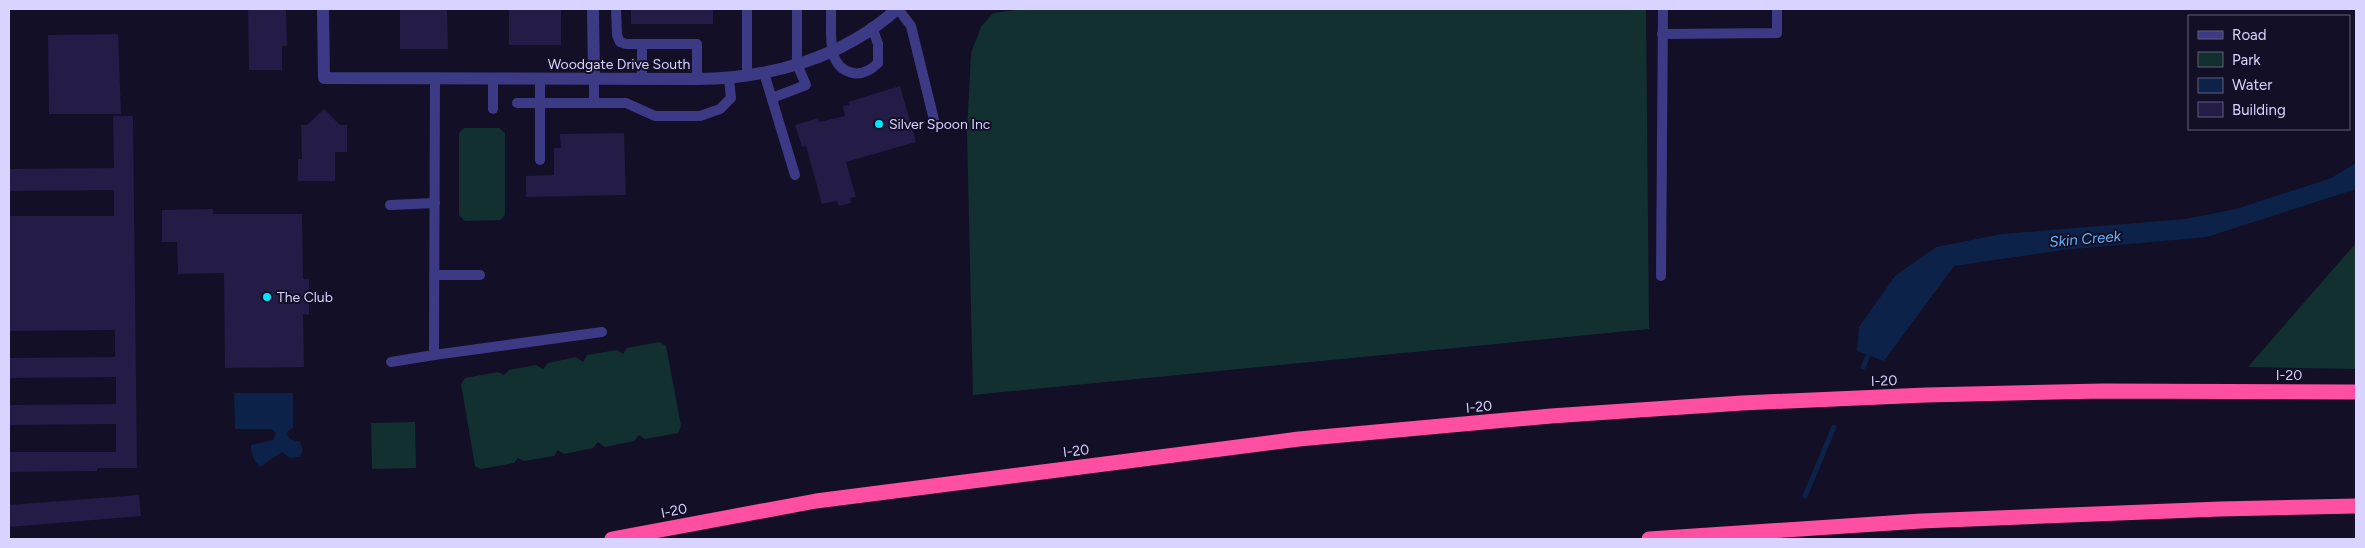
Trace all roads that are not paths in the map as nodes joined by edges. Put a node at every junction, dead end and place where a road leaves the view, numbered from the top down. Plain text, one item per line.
1 (323, 9) edge
2 (593, 9) edge
3 (616, 9) edge
4 (747, 9) edge
5 (797, 9) edge
6 (831, 9) edge
7 (897, 9) edge
8 (1663, 9) edge
9 (1777, 9) edge
10 (872, 27) junction
11 (1662, 34) junction
12 (642, 44) junction
13 (832, 51) junction
14 (797, 64) junction
15 (764, 73) junction
16 (747, 76) junction
17 (435, 78) junction
18 (493, 78) junction
19 (540, 78) junction
20 (594, 78) junction
21 (642, 79) junction
22 (697, 79) junction
23 (729, 79) junction
24 (772, 98) junction
25 (517, 103) dead end
26 (540, 103) junction
27 (594, 103) junction
28 (494, 109) dead end
29 (935, 124) dead end
30 (540, 160) dead end
31 (795, 175) dead end
32 (435, 204) junction
33 (390, 205) dead end
34 (435, 275) junction
35 (480, 275) dead end
36 (1661, 276) dead end
37 (602, 332) dead end
38 (434, 355) junction
39 (391, 362) dead end
40 (2356, 392) edge
41 (2356, 506) edge
42 (612, 539) edge
43 (1649, 539) edge

1 - 17 street, Woodgate Drive South
2 - 20 street
3 - 12 lane
4 - 16 lane
5 - 14 lane
6 - 13 lane
7 - 10 street, Woodgate Drive South
7 - 29 lane
8 - 11 lane
9 - 11 lane
10 - 13 street, Woodgate Drive South
10 - 13 lane
11 - 36 lane
12 - 21 lane
12 - 22 lane
13 - 14 street, Woodgate Drive South
14 - 15 street, Woodgate Drive South
14 - 24 lane
15 - 16 street, Woodgate Drive South
15 - 24 lane
16 - 23 street, Woodgate Drive South
17 - 18 street, Woodgate Drive South
17 - 32 lane
18 - 19 street, Woodgate Drive South
18 - 28 lane
19 - 20 street, Woodgate Drive South
19 - 26 lane
20 - 21 street, Woodgate Drive South
20 - 27 lane
21 - 22 street, Woodgate Drive South
22 - 23 street, Woodgate Drive South
23 - 27 lane
24 - 31 lane
25 - 26 lane
26 - 27 lane
26 - 30 lane
32 - 33 lane
32 - 34 lane
34 - 35 lane
34 - 38 lane
37 - 38 lane
38 - 39 lane
40 - 42 highway, I-20
41 - 43 highway

